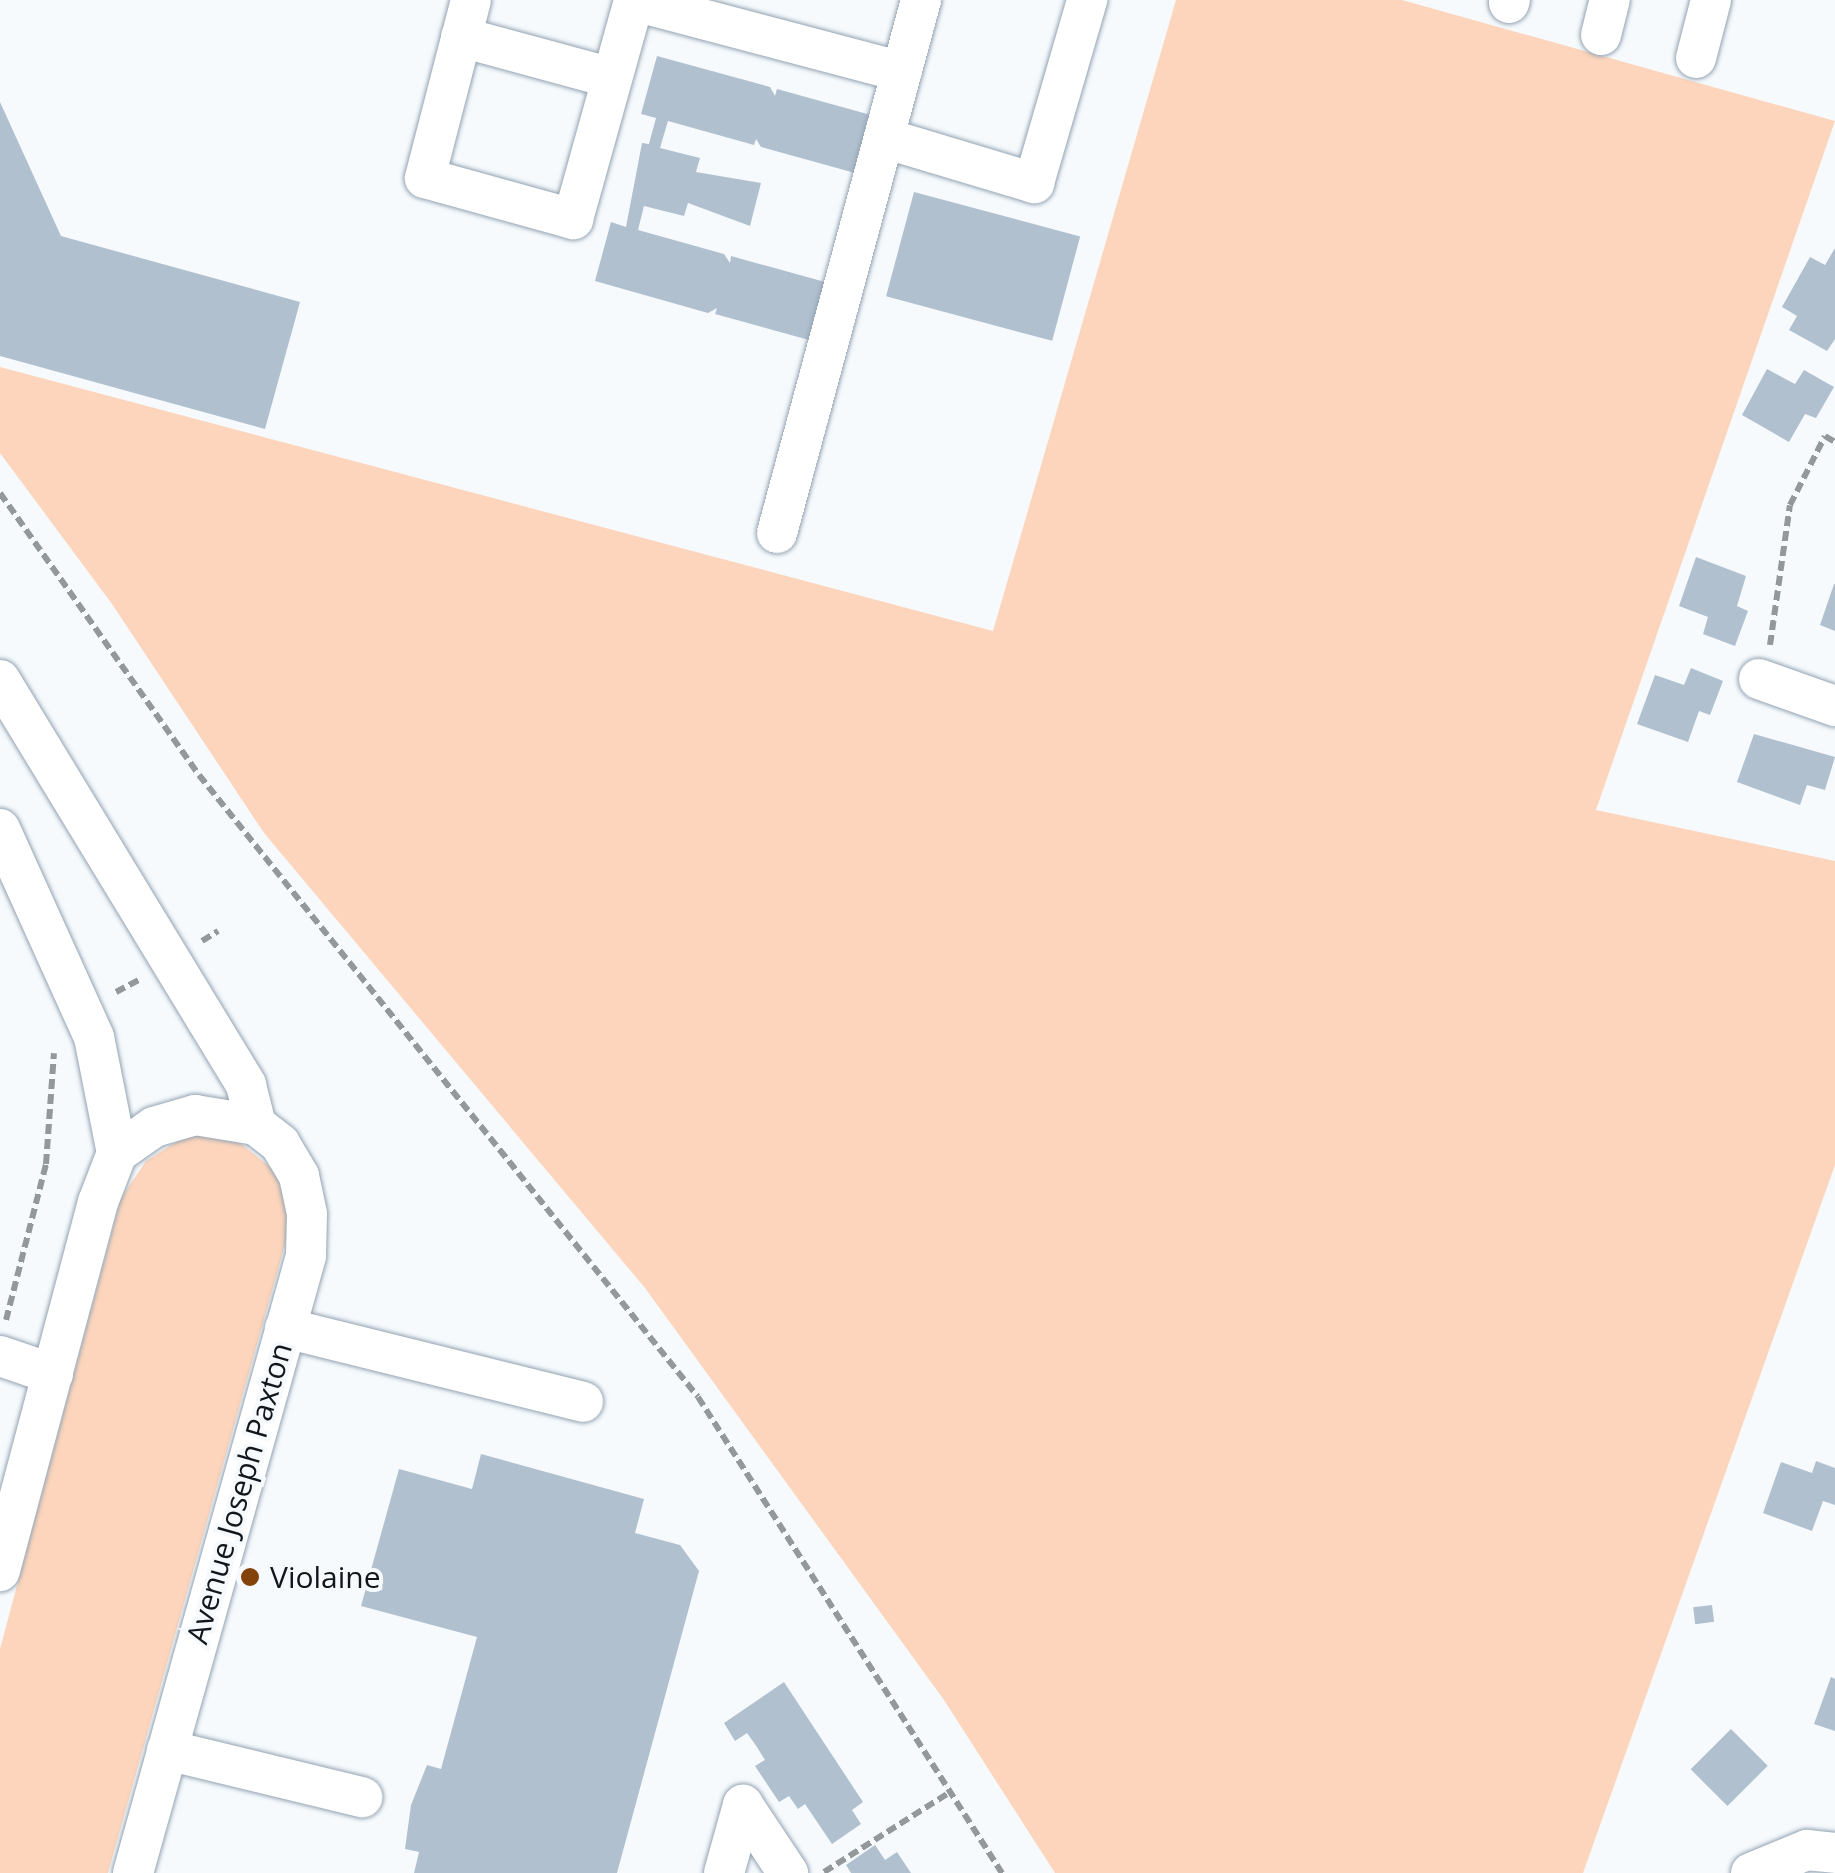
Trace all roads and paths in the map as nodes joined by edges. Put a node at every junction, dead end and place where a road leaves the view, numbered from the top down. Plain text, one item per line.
1 (634, 0) edge
2 (921, 0) edge
3 (1087, 0) edge
4 (1711, 0) edge
5 (466, 19) edge
6 (1696, 58) dead end
7 (902, 72) junction
8 (612, 78) junction
9 (884, 138) junction
10 (1835, 442) edge
11 (0, 493) edge
12 (776, 533) dead end
13 (1759, 679) joint
14 (0, 680) edge
15 (1835, 706) edge
16 (0, 829) edge
17 (256, 1124) junction
18 (118, 1153) junction
19 (285, 1328) junction
20 (0, 1356) edge
21 (53, 1374) junction
22 (583, 1402) dead end
23 (0, 1571) edge
24 (167, 1750) junction
25 (950, 1792) junction
26 (362, 1797) dead end
27 (1835, 1853) edge
28 (132, 1873) edge
29 (724, 1873) edge
30 (788, 1873) edge
31 (823, 1873) edge
32 (1002, 1873) edge
33 (1751, 1873) edge

1 - 7 street
1 - 8 street
2 - 7 street
3 - 9 street
4 - 6 street
5 - 8 street
5 - 8 street
7 - 9 street
9 - 12 street
10 - 13 path
11 - 25 path
13 - 15 street
14 - 17 street, Avenue Joseph Paxton
16 - 18 street
17 - 18 street
17 - 19 street, Avenue Joseph Paxton
18 - 21 street
19 - 22 street
19 - 24 street, Avenue Joseph Paxton
20 - 21 street
21 - 23 street
24 - 26 street
24 - 28 street, Avenue Joseph Paxton
25 - 31 path
25 - 32 path
27 - 33 street
29 - 30 street

